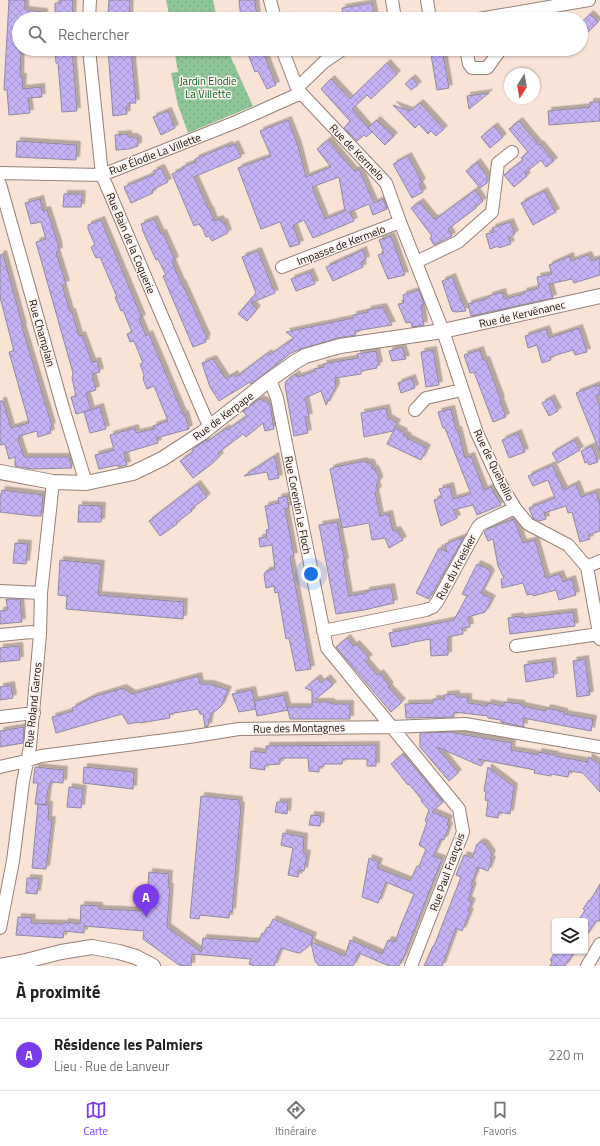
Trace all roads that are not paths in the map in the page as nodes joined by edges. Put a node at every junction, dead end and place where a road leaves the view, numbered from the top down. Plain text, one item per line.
1 (90, 0) edge
2 (270, 0) edge
3 (392, 0) edge
4 (427, 0) edge
5 (589, 0) edge
6 (522, 10) edge
7 (89, 12) edge
8 (273, 12) edge
9 (394, 12) edge
10 (429, 12) edge
11 (90, 56) edge
12 (285, 56) edge
13 (333, 56) edge
14 (467, 56) edge
15 (496, 56) edge
16 (299, 90) junction
17 (512, 152) dead end
18 (0, 173) edge
19 (102, 175) junction
20 (0, 184) edge
21 (400, 222) junction
22 (416, 262) junction
23 (282, 267) dead end
24 (600, 296) edge
25 (443, 331) junction
26 (268, 381) junction
27 (462, 390) junction
28 (415, 410) dead end
29 (210, 426) junction
30 (1, 470) edge
31 (53, 482) junction
32 (86, 483) junction
33 (515, 508) junction
34 (600, 561) edge
35 (587, 567) junction
36 (0, 591) edge
37 (41, 593) junction
38 (324, 631) junction
39 (40, 634) junction
40 (0, 636) edge
41 (600, 636) edge
42 (516, 646) dead end
43 (34, 713) junction
44 (0, 717) edge
45 (391, 727) junction
46 (600, 747) edge
47 (26, 761) junction
48 (0, 767) edge
49 (0, 928) edge
50 (600, 944) edge
51 (0, 965) edge
52 (153, 966) edge
53 (411, 966) edge
54 (587, 966) edge

1 - 7 street
2 - 8 street
3 - 9 street
4 - 10 street
5 - 6 street
11 - 19 street, Rue Bain de la Coquerie
12 - 16 street, Rue de Kermelo
13 - 16 street, Rue Élodie La Villette
14 - 15 street
16 - 19 street, Rue Élodie La Villette
16 - 21 street, Rue de Kermelo
17 - 22 street
18 - 19 street, Rue Élodie La Villette
19 - 29 street, Rue Bain de la Coquerie
20 - 32 street, Rue Champlain
21 - 22 street, Rue de Kermelo
21 - 23 street, Impasse de Kermelo
22 - 25 street, Rue de Kermelo
24 - 25 street, Rue de Kervénanec
25 - 26 street, Rue de Kerpape
25 - 27 street, Rue de Quehellio
26 - 29 street, Rue de Kerpape
26 - 38 street, Rue Corentin Le Floch
27 - 28 street
27 - 33 street, Rue de Quehellio
29 - 32 street, Rue de Kerpape
30 - 31 street, Rue de Kerpape
31 - 32 street, Rue de Kerpape
31 - 37 street, Rue Roland Garros
33 - 35 street, Rue de Quehellio
33 - 38 street, Rue du Kreisker
34 - 35 street
35 - 41 street
36 - 37 street
37 - 39 street, Rue Roland Garros
38 - 45 street, Rue Corentin Le Floch
39 - 40 street
39 - 43 street, Rue Roland Garros
41 - 42 street
43 - 44 street
43 - 47 street, Rue Roland Garros
45 - 46 street, Rue des Montagnes
45 - 47 street, Rue des Montagnes
45 - 53 street, Rue Paul François
47 - 48 street, Rue des Montagnes
47 - 49 street, Rue Roland Garros
50 - 54 street
51 - 52 street

